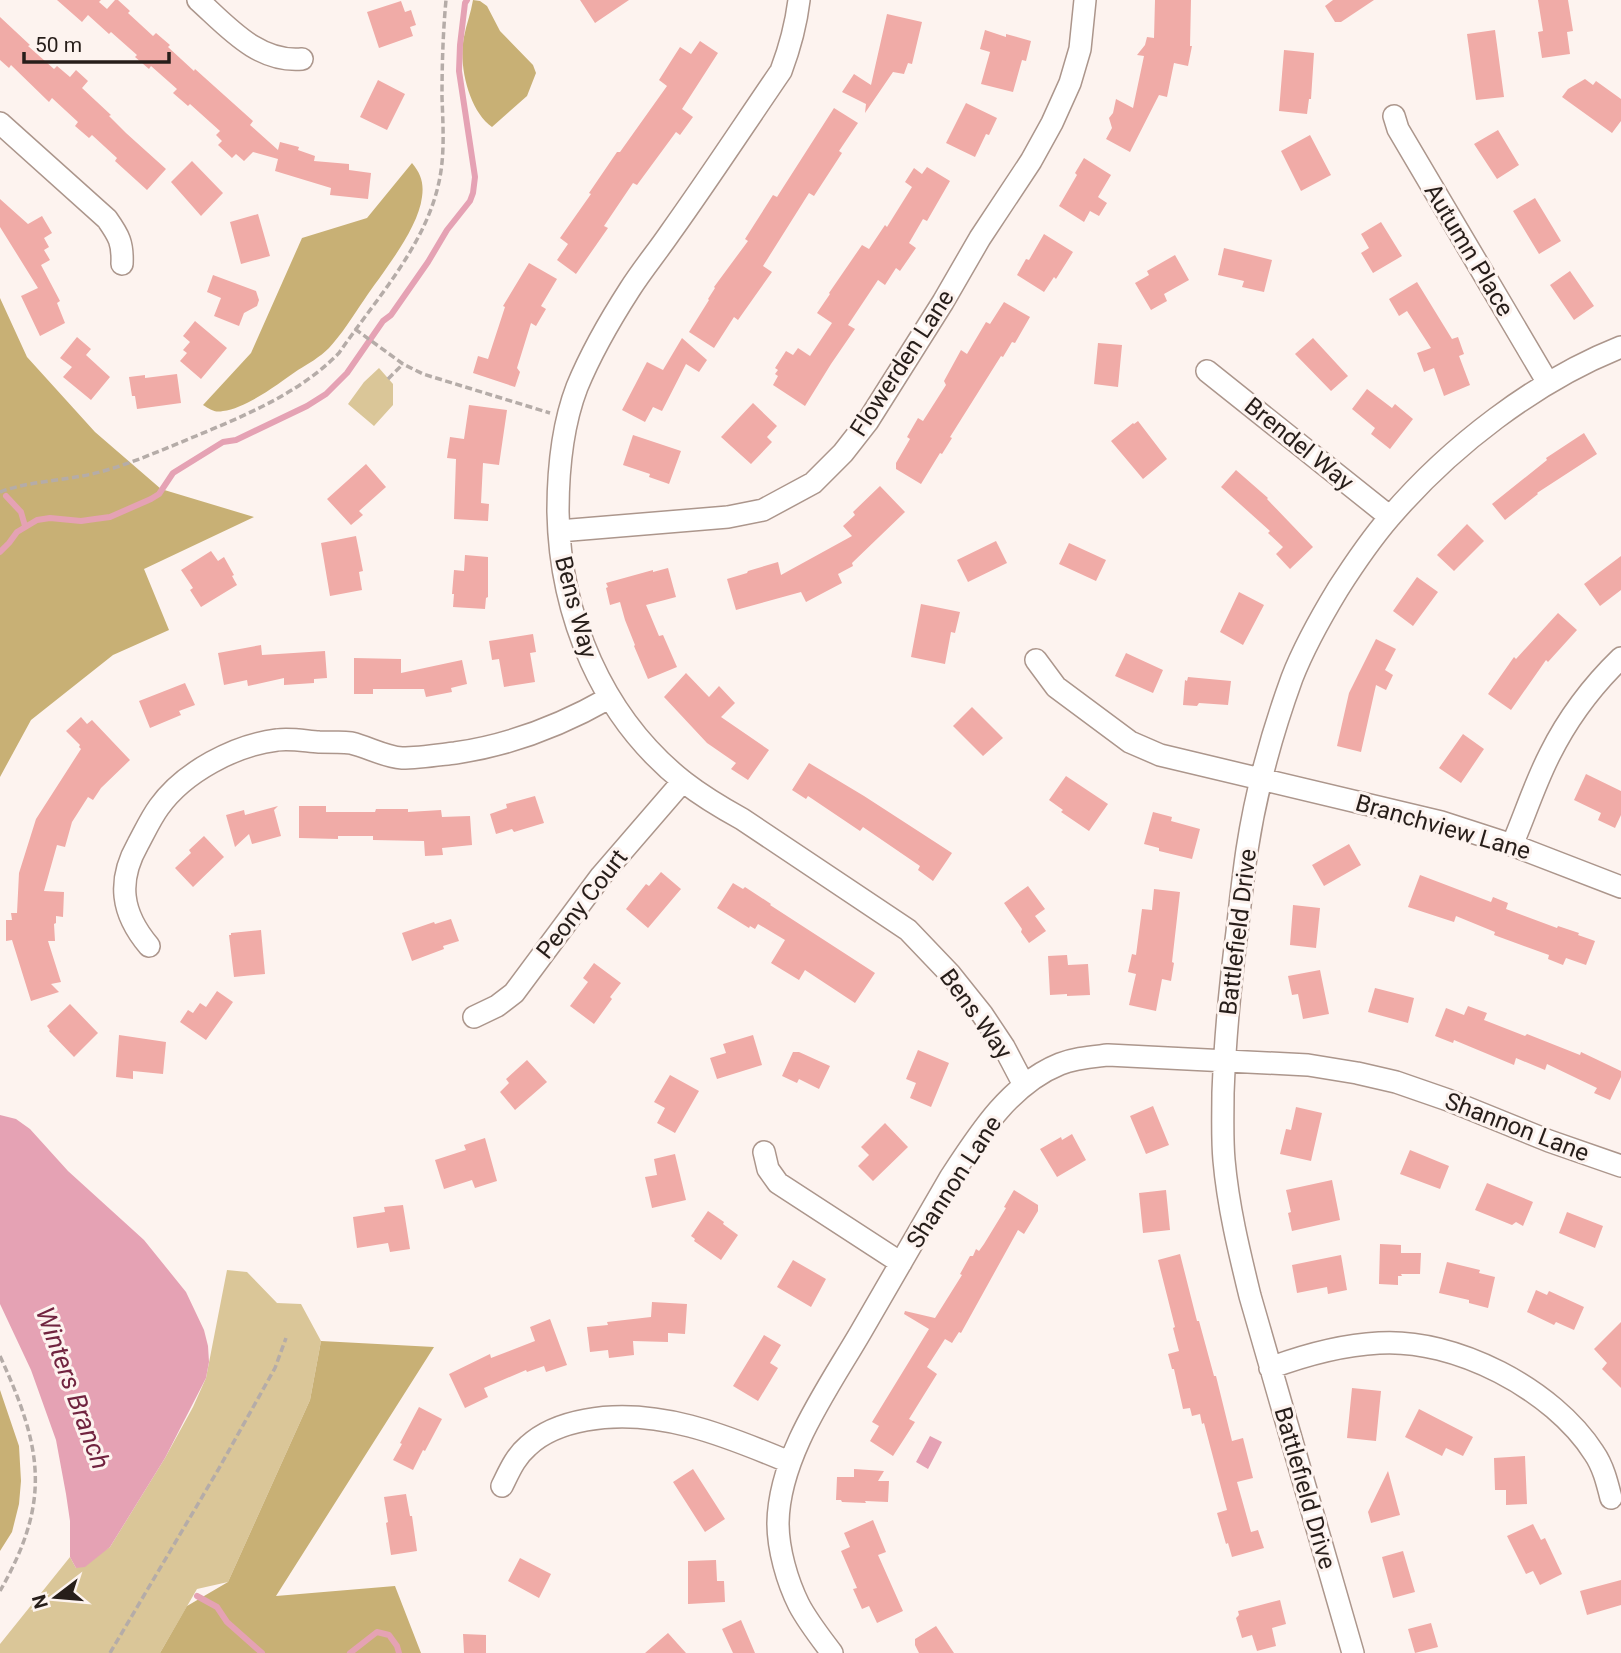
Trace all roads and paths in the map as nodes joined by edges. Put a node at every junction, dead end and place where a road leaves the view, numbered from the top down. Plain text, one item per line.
1 (198, 0) edge
2 (446, 0) edge
3 (799, 0) edge
4 (1085, 0) edge
5 (302, 59) dead end
6 (1394, 116) dead end
7 (0, 123) edge
8 (122, 264) dead end
9 (355, 329) junction
10 (1621, 346) edge
11 (403, 364) junction
12 (1207, 371) dead end
13 (388, 379) dead end
14 (1548, 383) junction
15 (568, 418) junction
16 (0, 492) edge
17 (1390, 517) junction
18 (559, 531) junction
19 (1621, 658) edge
20 (1036, 660) dead end
21 (609, 698) junction
22 (1262, 779) junction
23 (683, 781) junction
24 (1512, 845) junction
25 (1621, 887) edge
26 (149, 946) dead end
27 (474, 1017) dead end
28 (1224, 1061) junction
29 (1024, 1085) junction
30 (764, 1152) dead end
31 (1621, 1166) edge
32 (901, 1263) junction
33 (286, 1338) dead end
34 (0, 1356) edge
35 (1270, 1368) junction
36 (789, 1462) junction
37 (502, 1486) dead end
38 (1611, 1498) dead end
39 (0, 1591) edge
40 (110, 1653) edge
41 (832, 1653) edge
42 (1353, 1653) edge

1 - 5 street
2 - 9 path
3 - 15 street, Bens Way
4 - 18 street, Flowerden Lane
6 - 14 street, Autumn Place
7 - 8 street
9 - 11 path
9 - 16 path
10 - 14 street, Battlefield Drive
11 - 13 path
11 - 15 path
12 - 17 street, Brendel Way
14 - 17 street, Battlefield Drive
15 - 18 street, Bens Way
17 - 22 street, Battlefield Drive
18 - 21 street, Bens Way
19 - 24 street
20 - 22 street, Branchview Lane
21 - 23 street, Bens Way
21 - 26 street
22 - 24 street, Branchview Lane
22 - 28 street, Battlefield Drive
23 - 27 street, Peony Court
23 - 29 street, Bens Way
24 - 25 street, Branchview Lane
28 - 29 street, Shannon Lane
28 - 31 street, Shannon Lane
28 - 35 street, Battlefield Drive
29 - 32 street, Shannon Lane
30 - 32 street
32 - 36 street, Shannon Lane
33 - 40 path
34 - 39 path
35 - 38 street
35 - 42 street, Battlefield Drive
36 - 37 street
36 - 41 street, Shannon Lane

